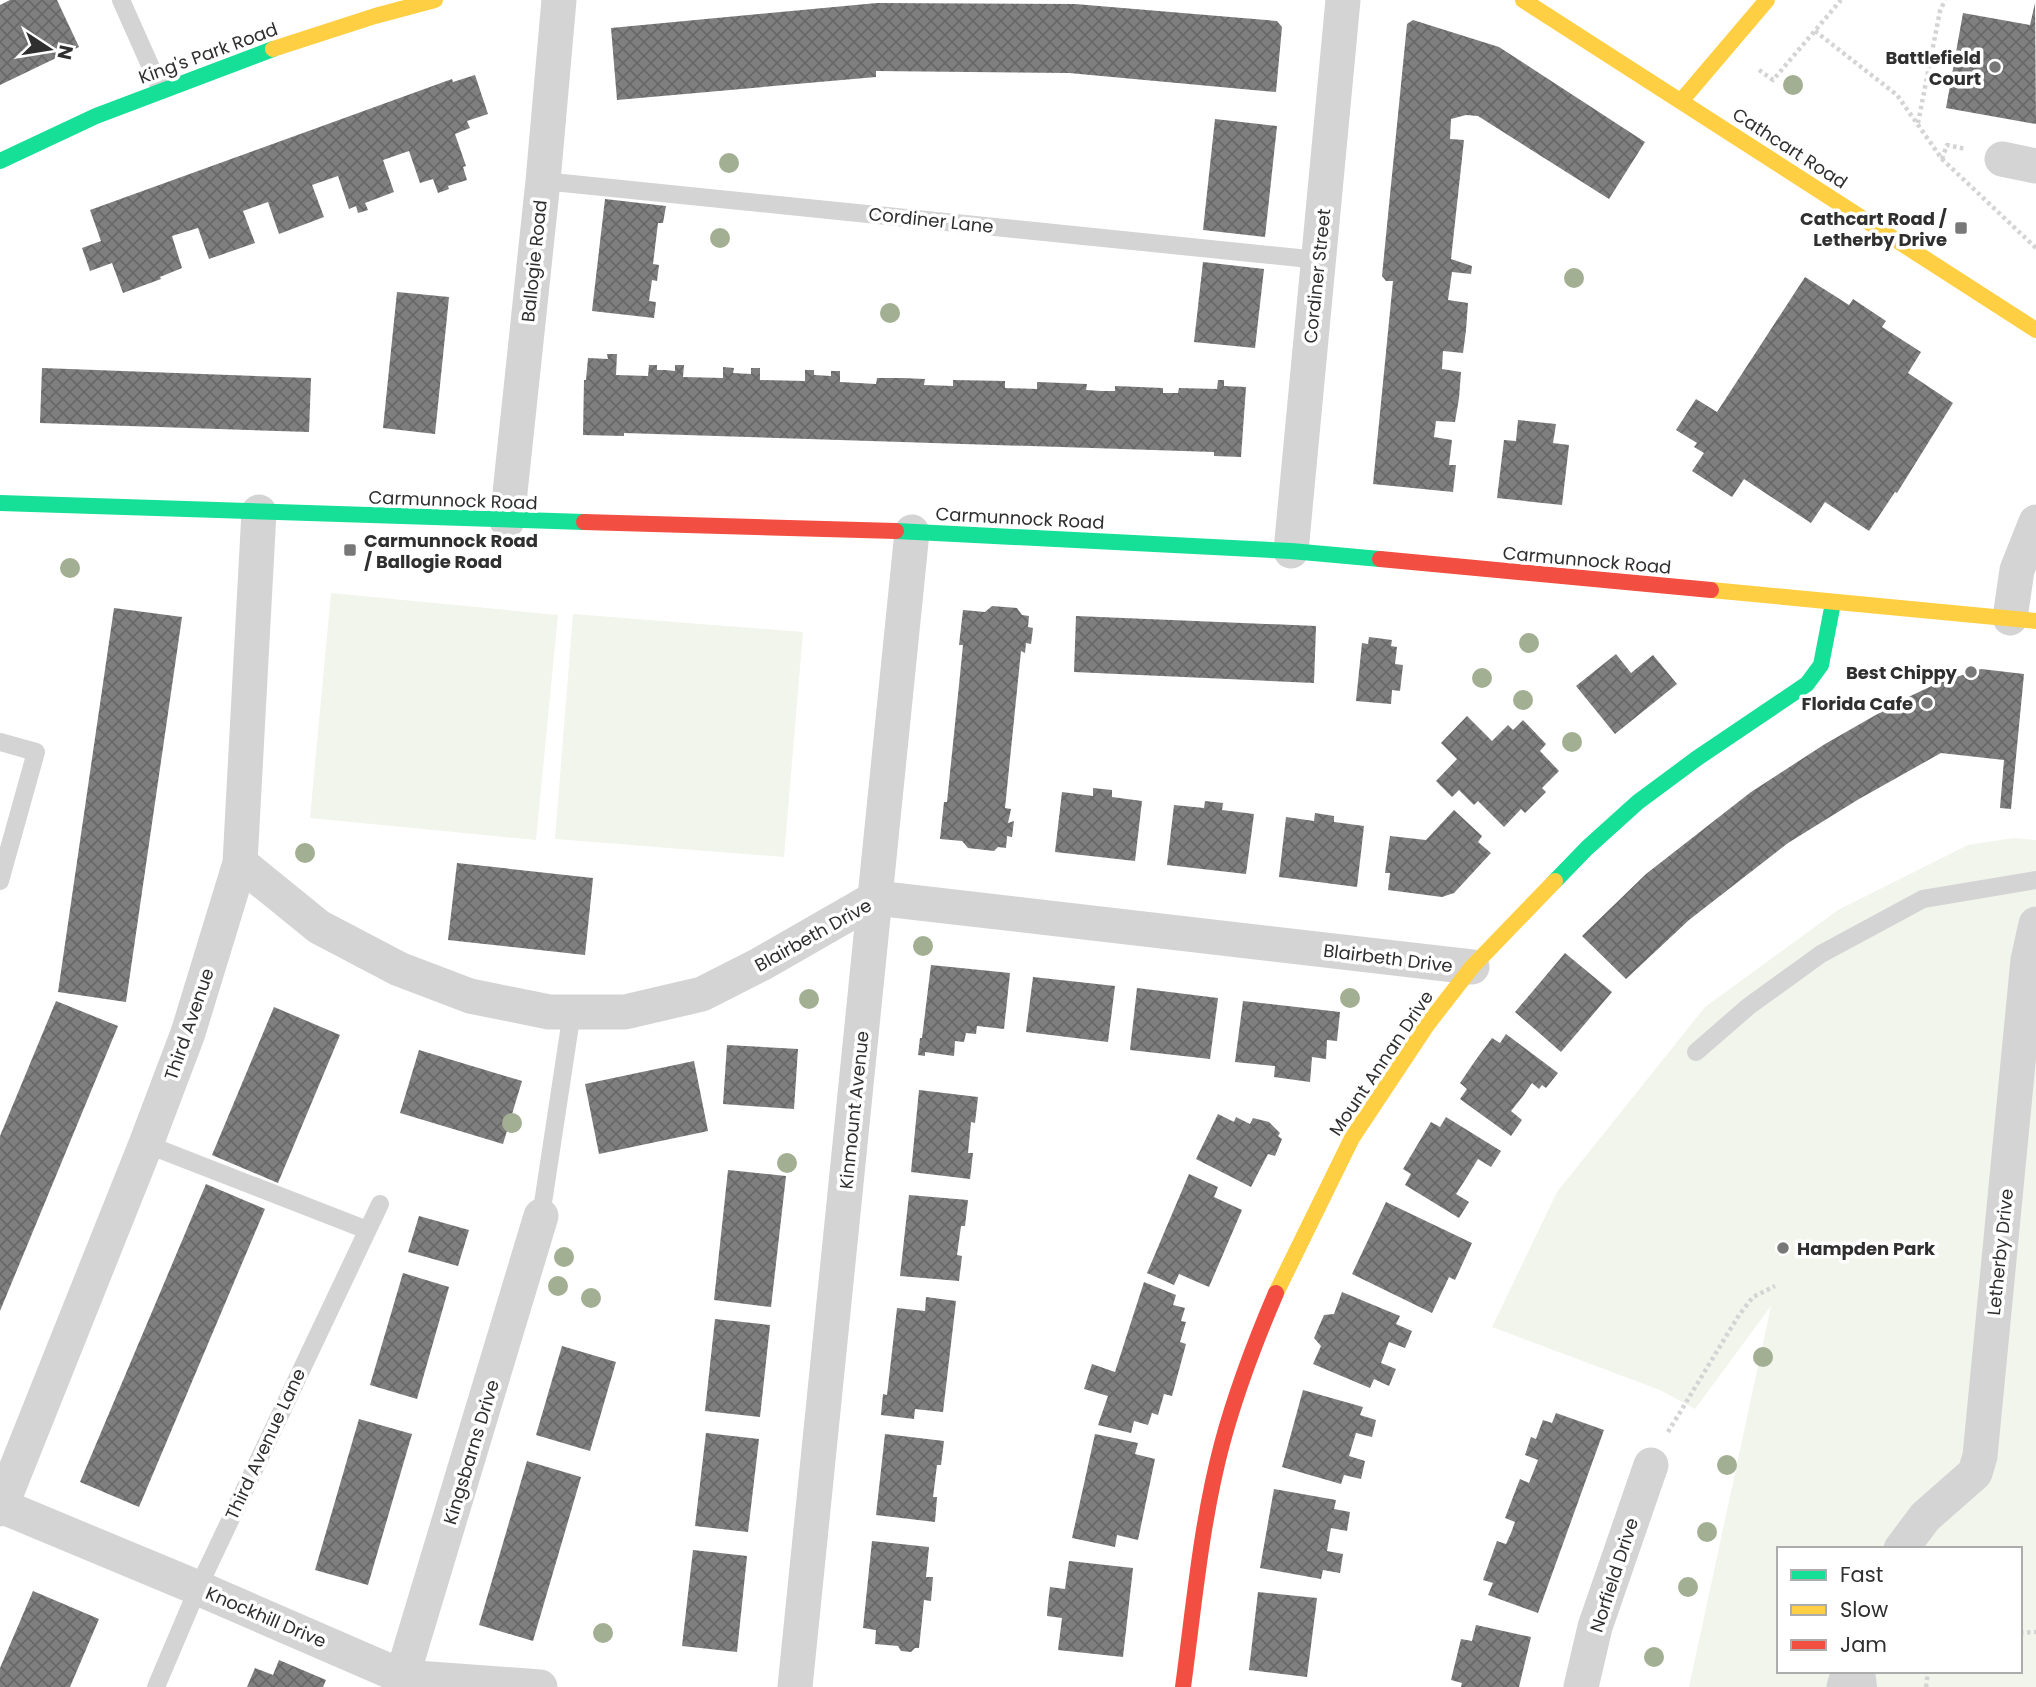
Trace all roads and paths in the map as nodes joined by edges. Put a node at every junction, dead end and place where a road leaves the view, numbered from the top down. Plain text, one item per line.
1 (121, 0) edge
2 (435, 0) edge
3 (559, 0) edge
4 (1343, 0) edge
5 (1523, 0) edge
6 (1767, 0) edge
7 (1840, 0) edge
8 (1945, 0) edge
9 (1815, 31) junction
10 (1727, 47) junction
11 (161, 90) junction
12 (1682, 100) junction
13 (1918, 123) junction
14 (2002, 159) dead end
15 (0, 161) edge
16 (2036, 166) edge
17 (543, 181) junction
18 (2036, 248) edge
19 (1319, 260) junction
20 (2036, 330) edge
21 (0, 503) edge
22 (259, 512) junction
23 (507, 521) junction
24 (2036, 522) edge
25 (912, 532) junction
26 (1291, 551) junction
27 (1833, 603) junction
28 (2023, 620) edge
29 (0, 741) edge
30 (240, 863) junction
31 (2036, 880) edge
32 (0, 881) edge
33 (876, 898) junction
34 (2036, 925) edge
35 (1472, 967) junction
36 (572, 1012) junction
37 (1696, 1052) dead end
38 (146, 1144) junction
39 (380, 1204) dead end
40 (541, 1216) joint
41 (367, 1230) junction
42 (1775, 1286) dead end
43 (1651, 1465) joint
44 (1, 1507) edge
45 (1902, 1547) edge
46 (198, 1588) junction
47 (401, 1682) edge
48 (156, 1687) edge
49 (540, 1687) edge
50 (795, 1687) edge
51 (1183, 1687) edge
52 (1581, 1687) edge

1 - 11 lane
2 - 11 street, King's Park Road
3 - 17 street, Ballogie Road
4 - 19 street, Cordiner Street
5 - 12 street, Cathcart Road
6 - 10 street
7 - 9 path
8 - 13 path
9 - 10 path
9 - 13 path
10 - 12 street
11 - 15 street, King's Park Road
12 - 20 street, Cathcart Road
13 - 18 path
14 - 16 street
17 - 19 lane, Cordiner Lane
17 - 23 street, Ballogie Road
19 - 26 street, Cordiner Street
21 - 22 street, Carmunnock Road
22 - 23 street, Carmunnock Road
22 - 30 street, Third Avenue
23 - 25 street, Carmunnock Road
24 - 28 street
25 - 26 street, Carmunnock Road
25 - 33 street, Kinmount Avenue
26 - 27 street, Carmunnock Road
27 - 28 street, Carmunnock Road
27 - 35 street, Mount Annan Drive
29 - 32 lane
30 - 36 street, Blairbeth Drive
30 - 38 street, Third Avenue
31 - 37 lane
33 - 35 street, Blairbeth Drive
33 - 36 street, Blairbeth Drive
33 - 50 street, Kinmount Avenue
34 - 45 street, Letherby Drive
35 - 51 street, Mount Annan Drive
36 - 40 lane
38 - 41 lane
38 - 44 street, Third Avenue
39 - 41 lane, Third Avenue Lane
40 - 47 street, Kingsbarns Drive
41 - 46 lane, Third Avenue Lane
42 - 43 path
43 - 52 street, Norfield Drive
44 - 46 street, Knockhill Drive
46 - 47 street, Knockhill Drive
46 - 48 lane, Third Avenue Lane
47 - 49 street, Knockhill Drive

